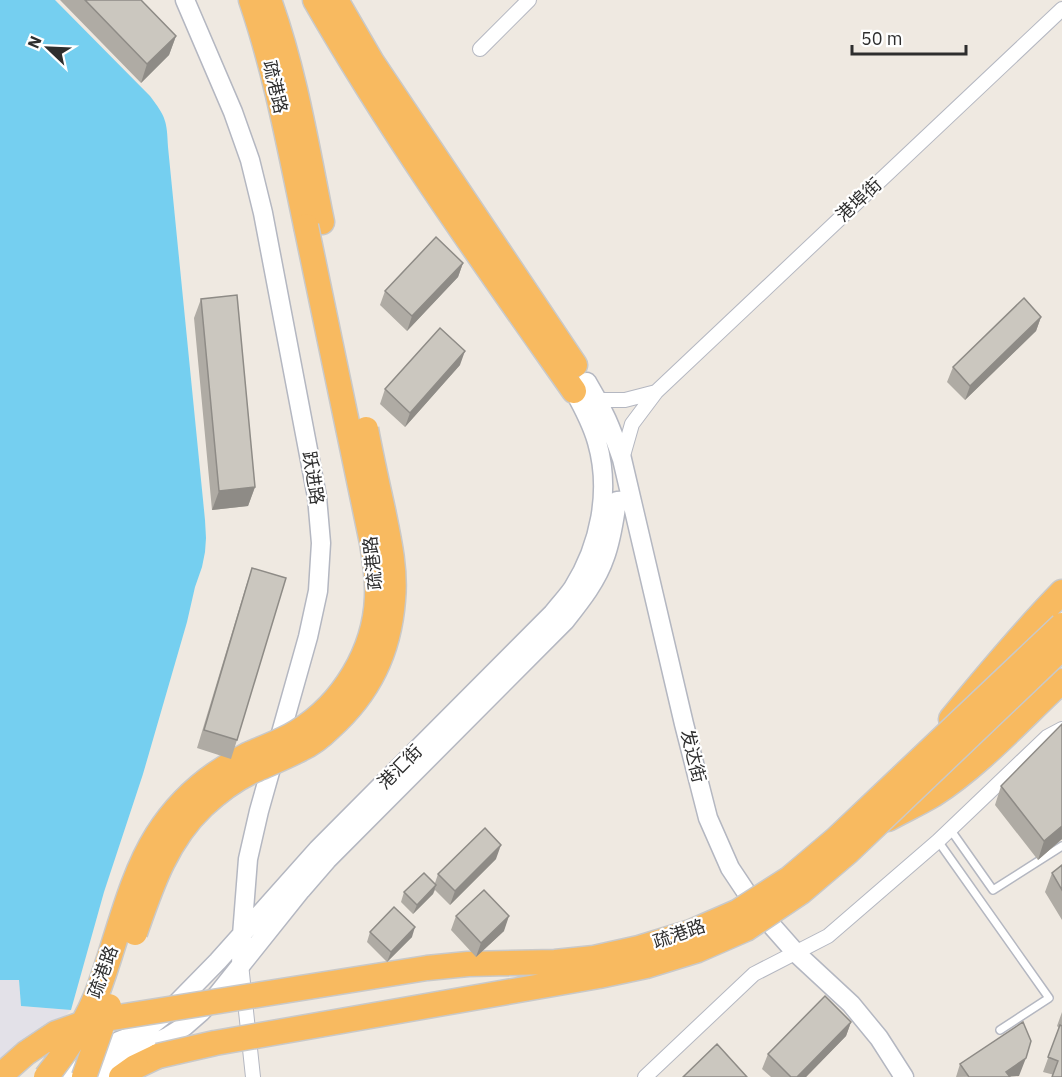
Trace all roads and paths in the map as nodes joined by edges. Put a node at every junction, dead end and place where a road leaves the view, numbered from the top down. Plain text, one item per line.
1 (185, 0) edge
2 (250, 0) edge
3 (269, 0) edge
4 (315, 0) edge
5 (336, 0) edge
6 (529, 0) edge
7 (1062, 9) edge
8 (480, 49) dead end
9 (314, 224) junction
10 (586, 391) junction
11 (656, 392) junction
12 (622, 459) junction
13 (617, 500) junction
14 (1062, 592) edge
15 (1062, 625) edge
16 (1062, 648) edge
17 (1062, 681) edge
18 (1062, 729) edge
19 (914, 766) junction
20 (875, 826) junction
21 (950, 829) junction
22 (938, 841) junction
23 (1062, 846) edge
24 (242, 935) junction
25 (796, 952) junction
26 (241, 964) junction
27 (1000, 1030) dead end
28 (0, 1076) edge
29 (46, 1077) edge
30 (68, 1077) edge
31 (84, 1077) edge
32 (96, 1077) edge
33 (121, 1077) edge
34 (253, 1077) edge
35 (645, 1077) edge
36 (904, 1077) edge

1 - 24 street, 跃进路
2 - 9 highway, 疏港路
3 - 9 highway, 疏港路
4 - 10 highway
5 - 10 highway
6 - 8 street
7 - 11 street, 港埠街
9 - 29 highway, 疏港路, bridge
9 - 31 highway, bridge
10 - 11 street
10 - 12 street, 发达街
10 - 13 street, 港汇街
11 - 12 street, 港埠街
12 - 13 street, 发达街
13 - 24 street, 港汇街
13 - 25 street, 发达街
13 - 26 street, 港汇街
14 - 19 highway, bridge
15 - 19 highway, 疏港路, bridge
16 - 20 highway, 疏港路, bridge
17 - 20 highway, bridge
18 - 21 street
19 - 28 highway, 疏港路, bridge
20 - 33 highway, 疏港路, bridge
21 - 22 street
21 - 23 lane
22 - 25 street
22 - 27 lane
24 - 26 street, 跃进路
24 - 30 street, 港汇街
25 - 35 street
25 - 36 street, 发达街
26 - 32 street, 港汇街
26 - 34 street

